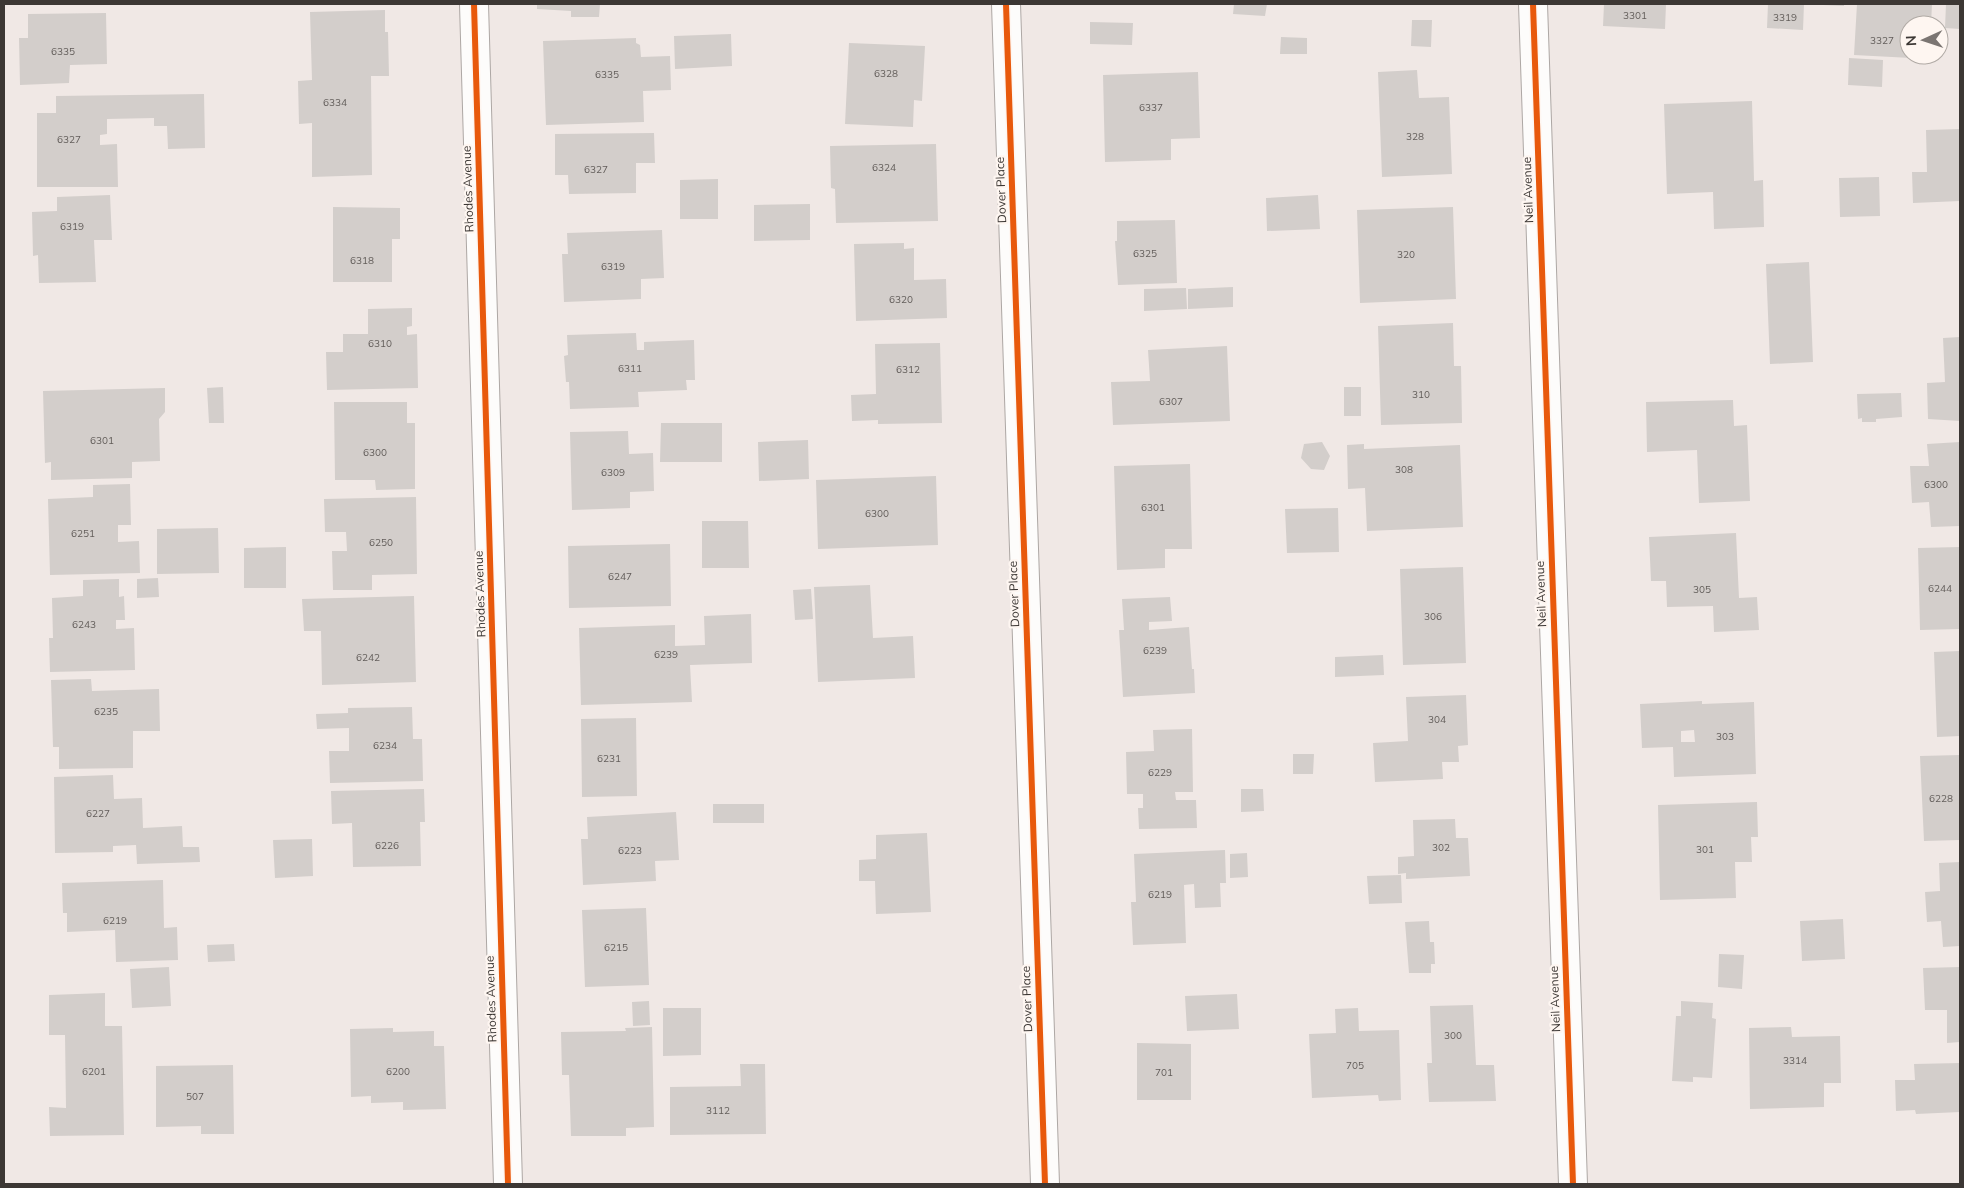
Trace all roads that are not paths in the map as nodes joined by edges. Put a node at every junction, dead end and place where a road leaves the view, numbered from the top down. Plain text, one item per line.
1 (474, 4) edge
2 (1006, 4) edge
3 (1533, 4) edge
4 (508, 1184) edge
5 (1045, 1184) edge
6 (1573, 1184) edge

1 - 4 street, Rhodes Avenue
2 - 5 street, Dover Place
3 - 6 street, Neil Avenue

